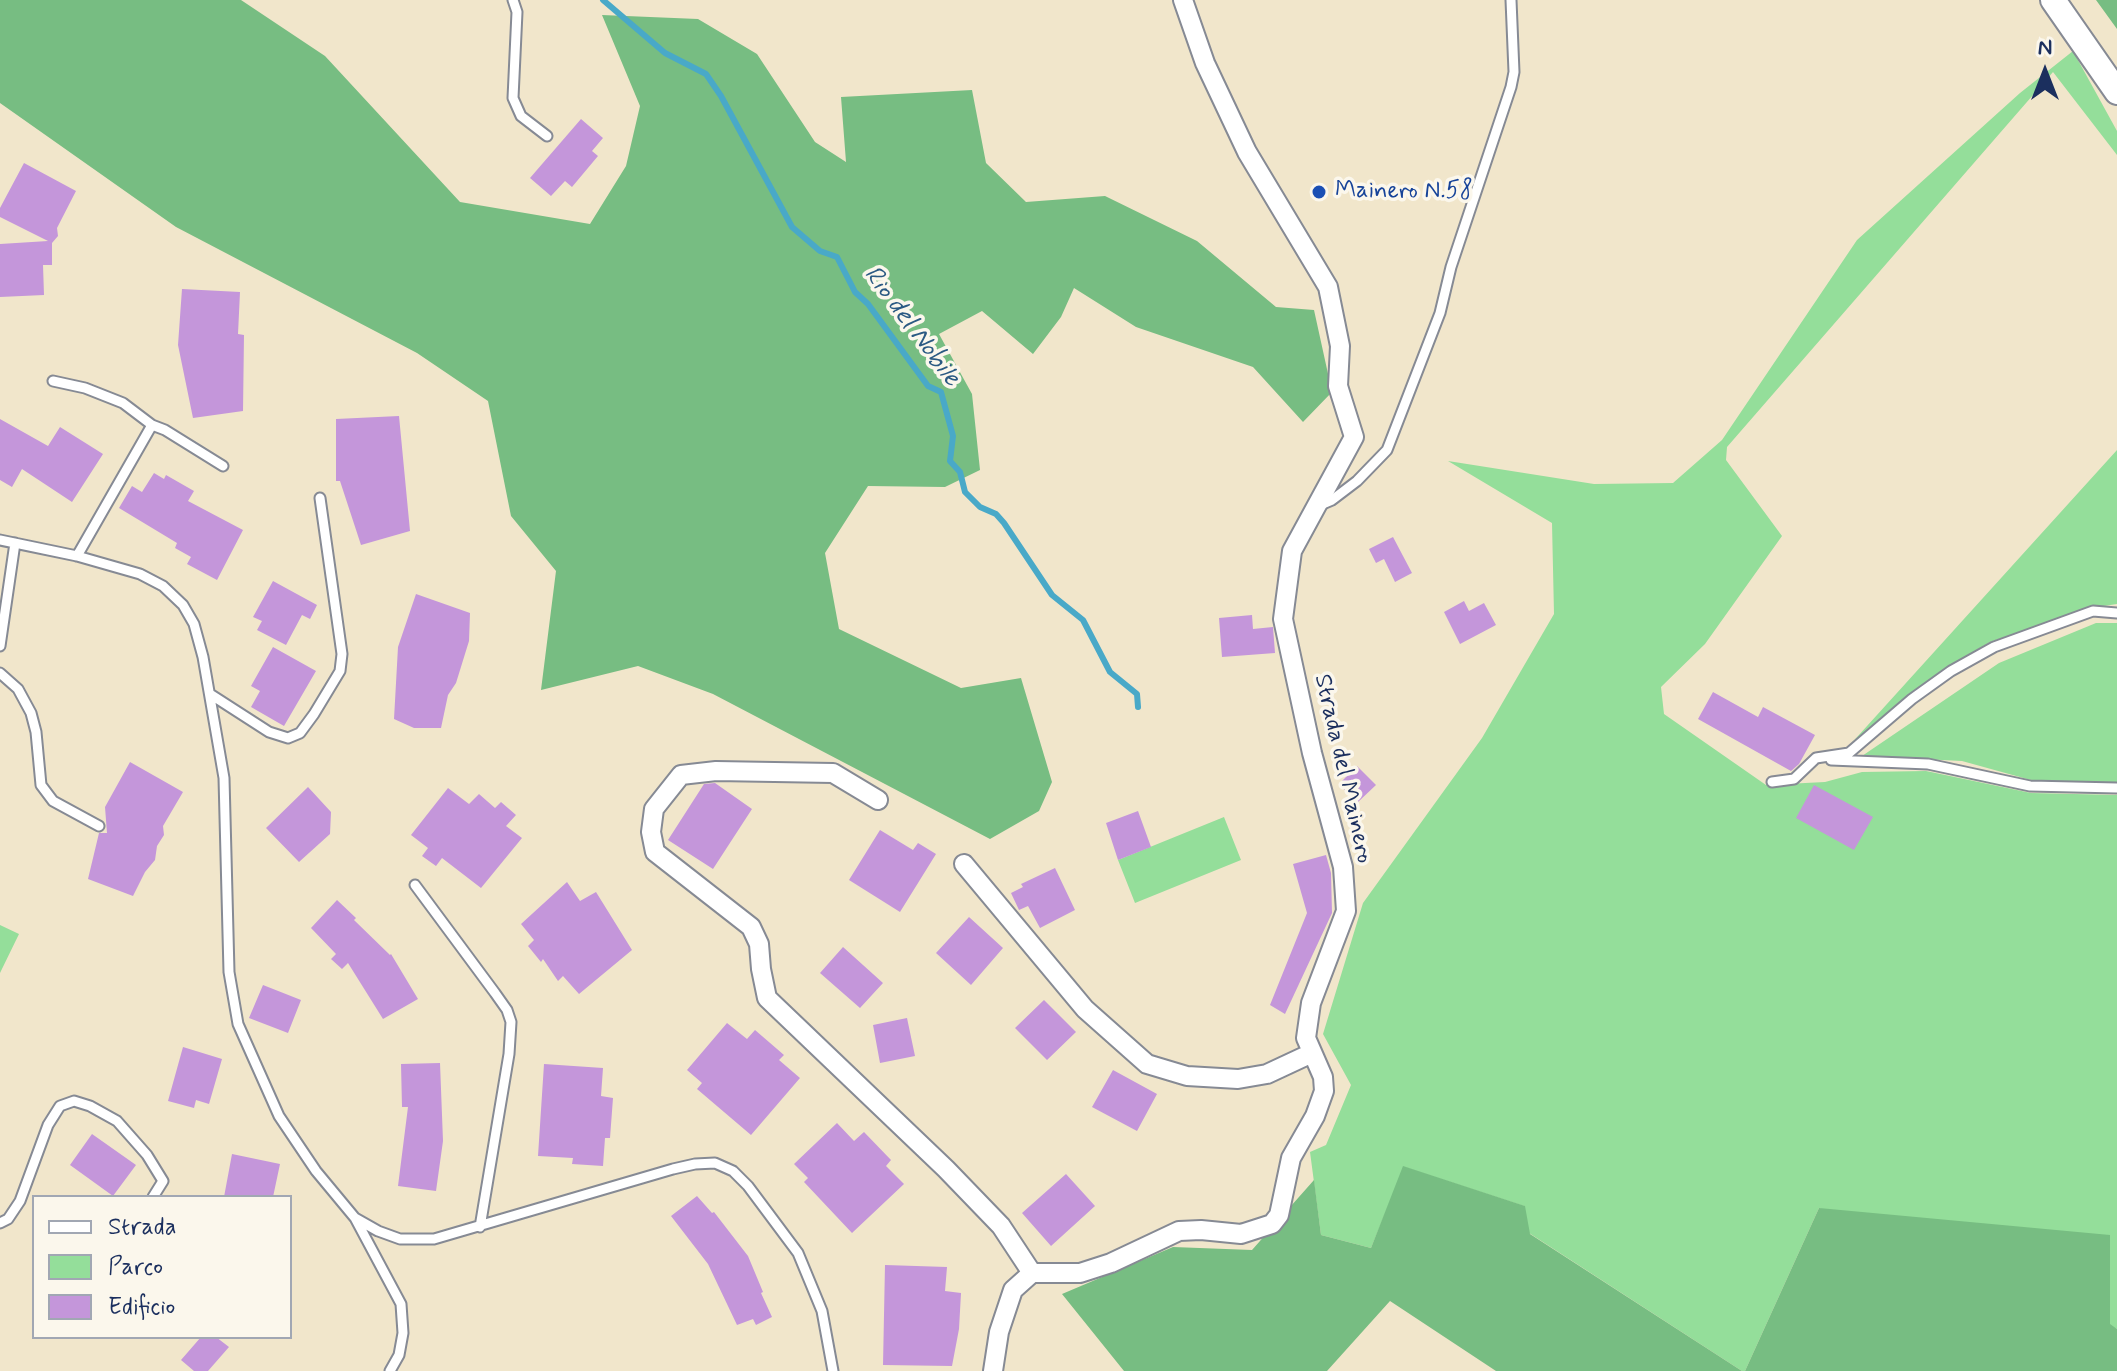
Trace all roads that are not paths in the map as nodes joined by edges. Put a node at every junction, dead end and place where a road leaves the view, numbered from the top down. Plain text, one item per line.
1 (513, 0) edge
2 (1183, 0) edge
3 (1511, 0) edge
4 (2053, 0) edge
5 (2117, 92) edge
6 (547, 136) dead end
7 (53, 381) dead end
8 (152, 425) junction
9 (223, 466) dead end
10 (320, 498) dead end
11 (1314, 507) junction
12 (0, 540) edge
13 (15, 543) junction
14 (77, 556) junction
15 (2117, 613) edge
16 (0, 646) edge
17 (0, 673) edge
18 (210, 694) junction
19 (1816, 758) junction
20 (1772, 782) dead end
21 (2117, 788) edge
22 (878, 800) dead end
23 (99, 826) dead end
24 (964, 864) dead end
25 (415, 885) dead end
26 (1312, 1053) junction
27 (154, 1195) edge
28 (355, 1218) junction
29 (0, 1223) edge
30 (480, 1227) junction
31 (1032, 1273) junction
32 (390, 1371) edge
33 (833, 1371) edge
34 (993, 1371) edge

1 - 6 lane
2 - 11 street, Strada del Mainero
3 - 11 lane
4 - 5 street
7 - 8 lane
8 - 9 lane
8 - 14 lane
10 - 18 lane
11 - 26 street, Strada del Mainero
12 - 13 lane
13 - 14 lane
13 - 16 lane
14 - 18 lane
15 - 19 lane
17 - 23 lane
18 - 28 lane
19 - 20 lane
19 - 21 lane
22 - 31 street
24 - 26 street
25 - 30 lane
26 - 31 street, Strada del Mainero
27 - 29 lane
28 - 30 lane
28 - 32 lane
30 - 33 lane
31 - 34 street

